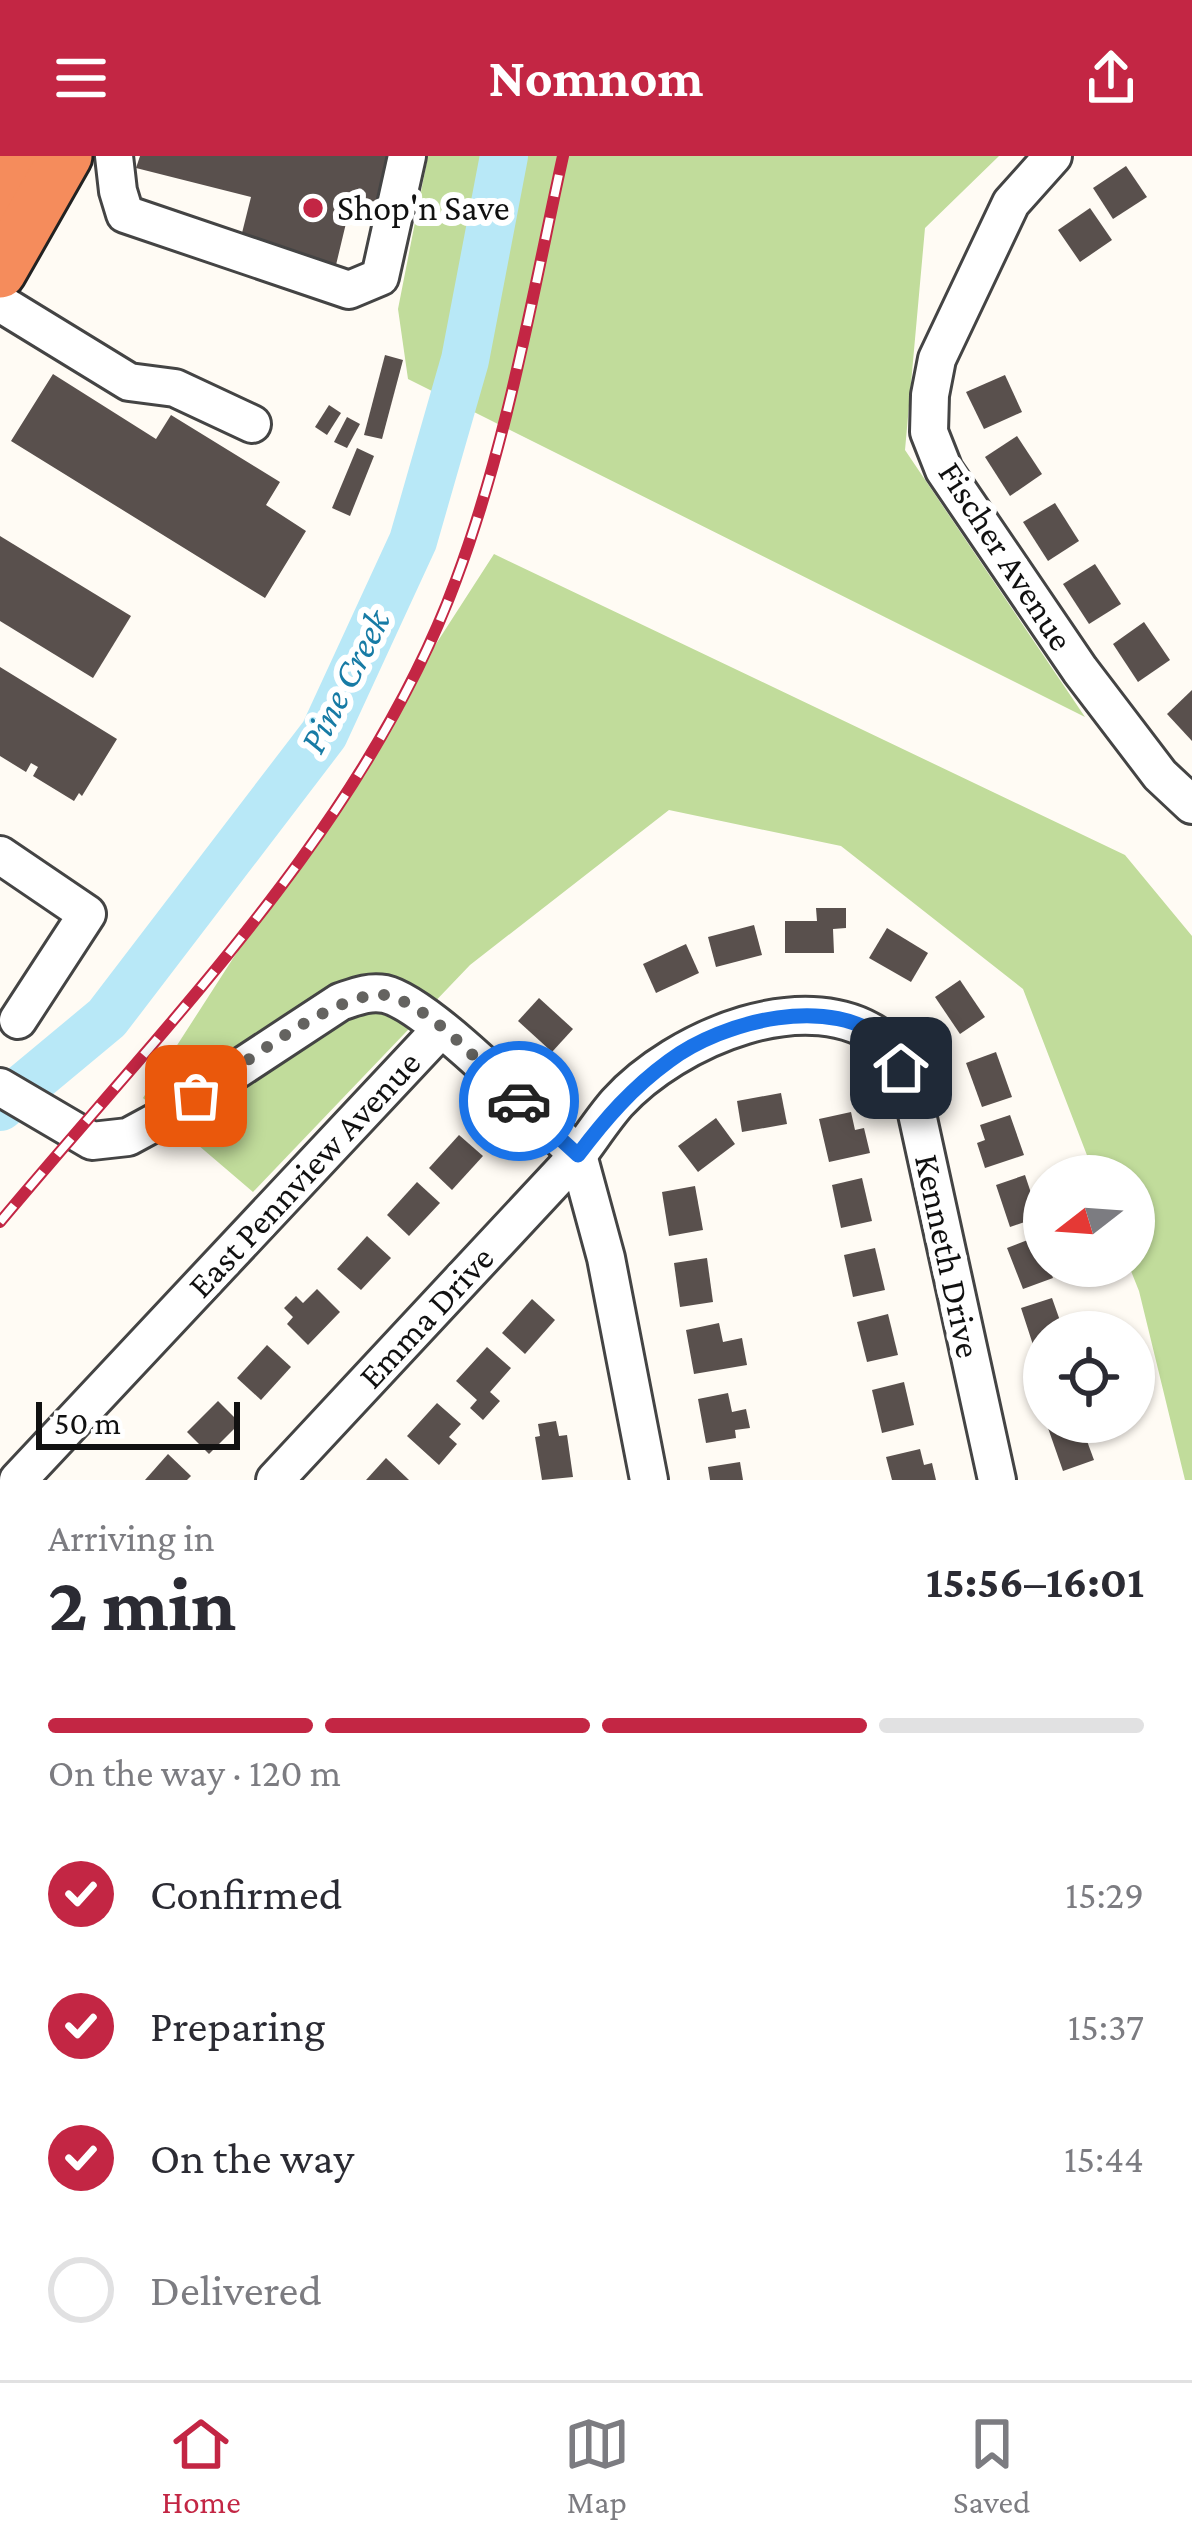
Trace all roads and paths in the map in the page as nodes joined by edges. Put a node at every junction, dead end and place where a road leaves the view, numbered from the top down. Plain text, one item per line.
1 (23, 156) edge
2 (66, 156) edge
3 (114, 156) edge
4 (407, 156) edge
5 (1053, 156) edge
6 (0, 196) edge
7 (0, 272) edge
8 (0, 303) edge
9 (252, 424) dead end
10 (1192, 805) edge
11 (6, 873) edge
12 (18, 1020) dead end
13 (441, 1029) junction
14 (0, 1087) edge
15 (578, 1155) junction
16 (17, 1480) edge
17 (275, 1480) edge
18 (650, 1480) edge
19 (997, 1480) edge

1 - 6 highway
2 - 7 highway
3 - 4 street
5 - 10 street, Fischer Avenue
8 - 9 street
11 - 12 street
13 - 14 street, East Pennview Avenue
13 - 15 street
13 - 16 street, East Pennview Avenue
15 - 17 street, Emma Drive
15 - 18 street
15 - 19 street, Kenneth Drive

